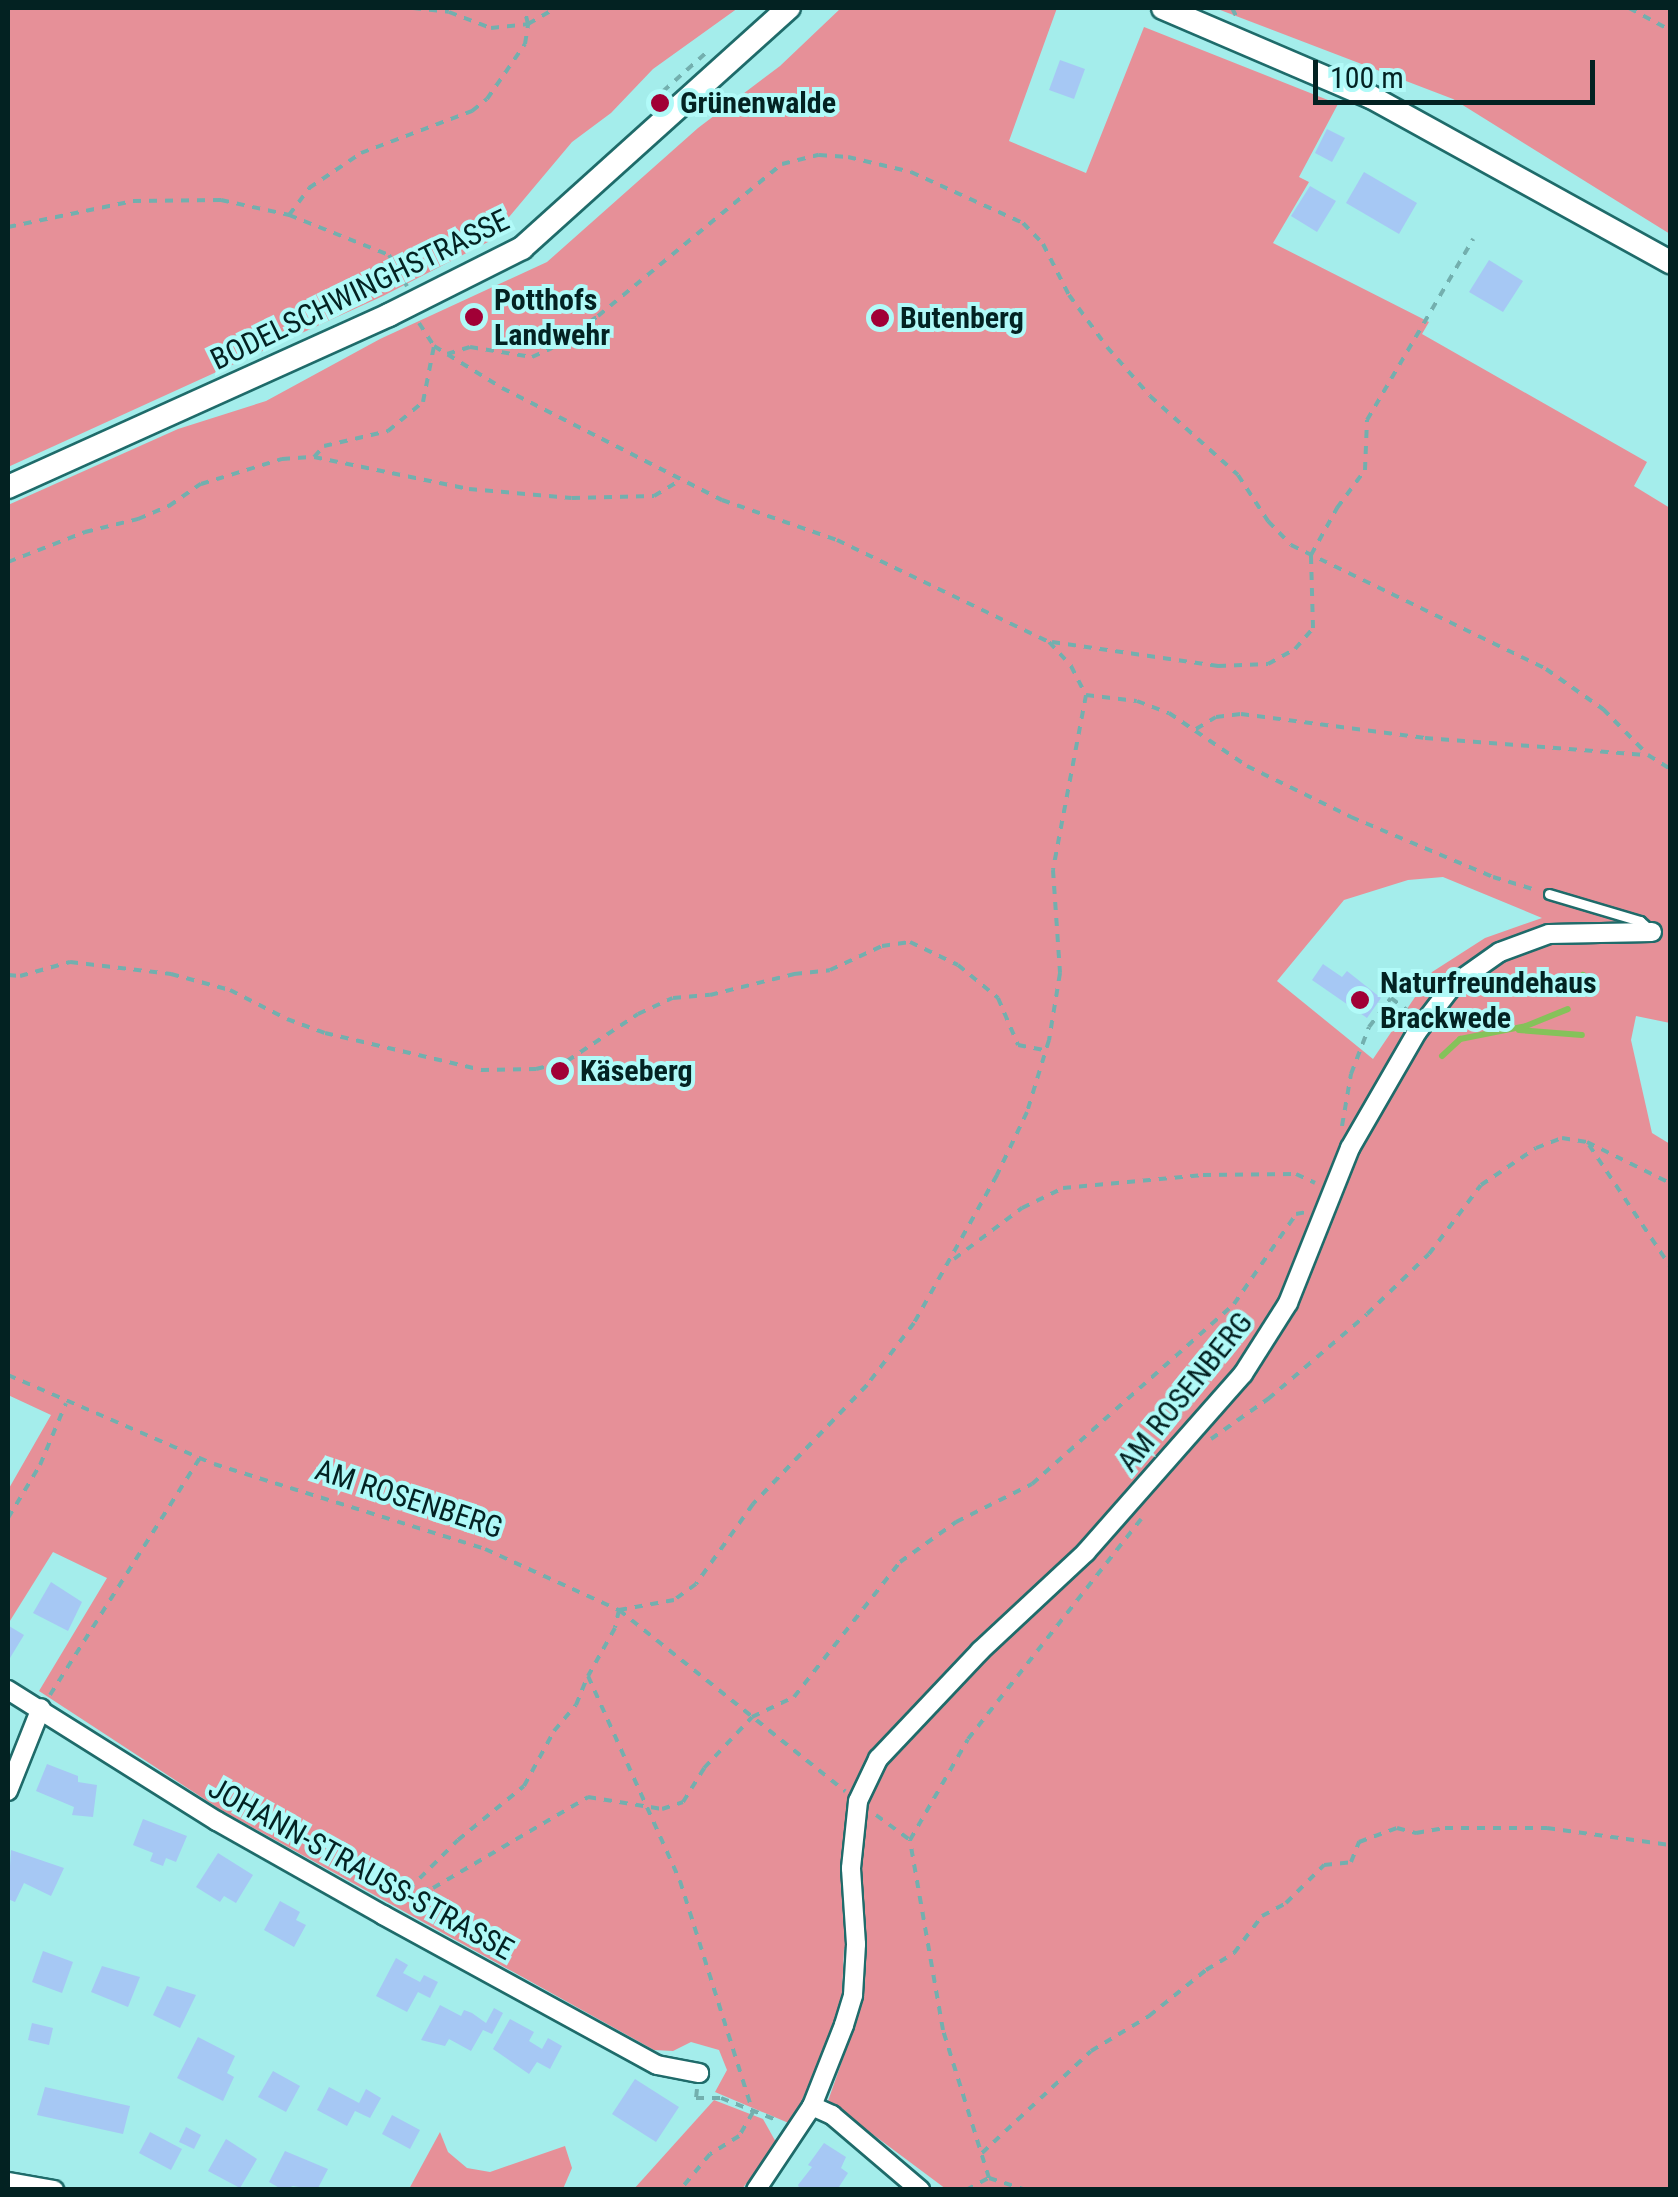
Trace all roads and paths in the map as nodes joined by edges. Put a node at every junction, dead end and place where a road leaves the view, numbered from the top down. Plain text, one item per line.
1 (413, 8) edge
2 (524, 8) edge
3 (556, 8) edge
4 (789, 8) edge
5 (1163, 8) edge
6 (1629, 8) edge
7 (528, 24) junction
8 (1670, 30) edge
9 (721, 45) dead end
10 (648, 105) dead end
11 (289, 215) junction
12 (8, 227) edge
13 (1474, 239) dead end
14 (1670, 262) edge
15 (413, 303) junction
16 (434, 346) junction
17 (448, 354) junction
18 (314, 457) junction
19 (681, 480) junction
20 (8, 486) edge
21 (1311, 555) junction
22 (8, 562) edge
23 (1048, 642) junction
24 (1086, 695) junction
25 (1196, 728) junction
26 (1648, 754) junction
27 (1670, 769) edge
28 (1550, 894) joint
29 (1652, 932) joint
30 (8, 975) edge
31 (1424, 1022) junction
32 (1045, 1050) junction
33 (1340, 1132) dead end
34 (1587, 1142) junction
35 (1670, 1183) edge
36 (1332, 1199) junction
37 (950, 1262) junction
38 (1670, 1266) edge
39 (8, 1376) edge
40 (66, 1403) junction
41 (1175, 1454) junction
42 (200, 1458) junction
43 (1154, 1476) junction
44 (8, 1518) edge
45 (620, 1610) junction
46 (588, 1676) junction
47 (8, 1690) edge
48 (42, 1708) junction
49 (752, 1716) junction
50 (8, 1791) edge
51 (858, 1801) junction
52 (647, 1808) junction
53 (910, 1840) junction
54 (1670, 1845) edge
55 (405, 1893) junction
56 (383, 1915) junction
57 (698, 2073) joint
58 (812, 2106) junction
59 (752, 2112) junction
60 (798, 2128) junction
61 (982, 2152) junction
62 (989, 2178) junction
63 (8, 2182) edge
64 (54, 2190) edge
65 (680, 2190) edge
66 (756, 2190) edge
67 (920, 2190) edge
68 (966, 2190) edge
69 (1024, 2190) edge

1 - 7 path
2 - 7 path
3 - 7 path
4 - 15 street, BODELSCHWINGHSTRASSE
5 - 14 street
6 - 8 path
7 - 11 path
9 - 10 path
11 - 12 path
11 - 15 path
13 - 21 path
15 - 16 path
15 - 20 street, BODELSCHWINGHSTRASSE
16 - 17 path
16 - 18 path
17 - 19 path
17 - 21 path
18 - 19 path
18 - 22 path
19 - 23 path
21 - 23 path
21 - 26 path
23 - 24 path
24 - 25 path
24 - 32 path
25 - 26 path
25 - 28 path
26 - 27 path
28 - 29 lane
29 - 31 street, AM ROSENBERG
30 - 32 path
31 - 33 path
31 - 36 street, AM ROSENBERG
32 - 37 path
34 - 35 path
34 - 38 path
34 - 41 path
36 - 37 path
36 - 41 street, AM ROSENBERG
36 - 49 path
37 - 45 path
39 - 40 path, AM ROSENBERG
40 - 42 path, AM ROSENBERG
40 - 44 path
41 - 43 street, AM ROSENBERG
42 - 45 path, AM ROSENBERG
42 - 48 path
43 - 51 street, AM ROSENBERG
43 - 53 path
45 - 46 path
45 - 49 path, AM ROSENBERG
46 - 52 path
46 - 55 path
47 - 48 street, JOHANN-STRAUSS-STRASSE
48 - 50 street
48 - 56 street, JOHANN-STRAUSS-STRASSE
49 - 51 path, AM ROSENBERG
49 - 52 path
51 - 53 path
51 - 58 street, AM ROSENBERG
52 - 55 path
52 - 59 path
53 - 61 path
54 - 61 path
55 - 56 path
56 - 57 street, JOHANN-STRAUSS-STRASSE
57 - 59 path
58 - 60 street, AM ROSENBERG
58 - 67 street
59 - 60 path
59 - 65 path
60 - 66 street, AM ROSENBERG
61 - 62 path
62 - 68 path
62 - 69 path
63 - 64 street

